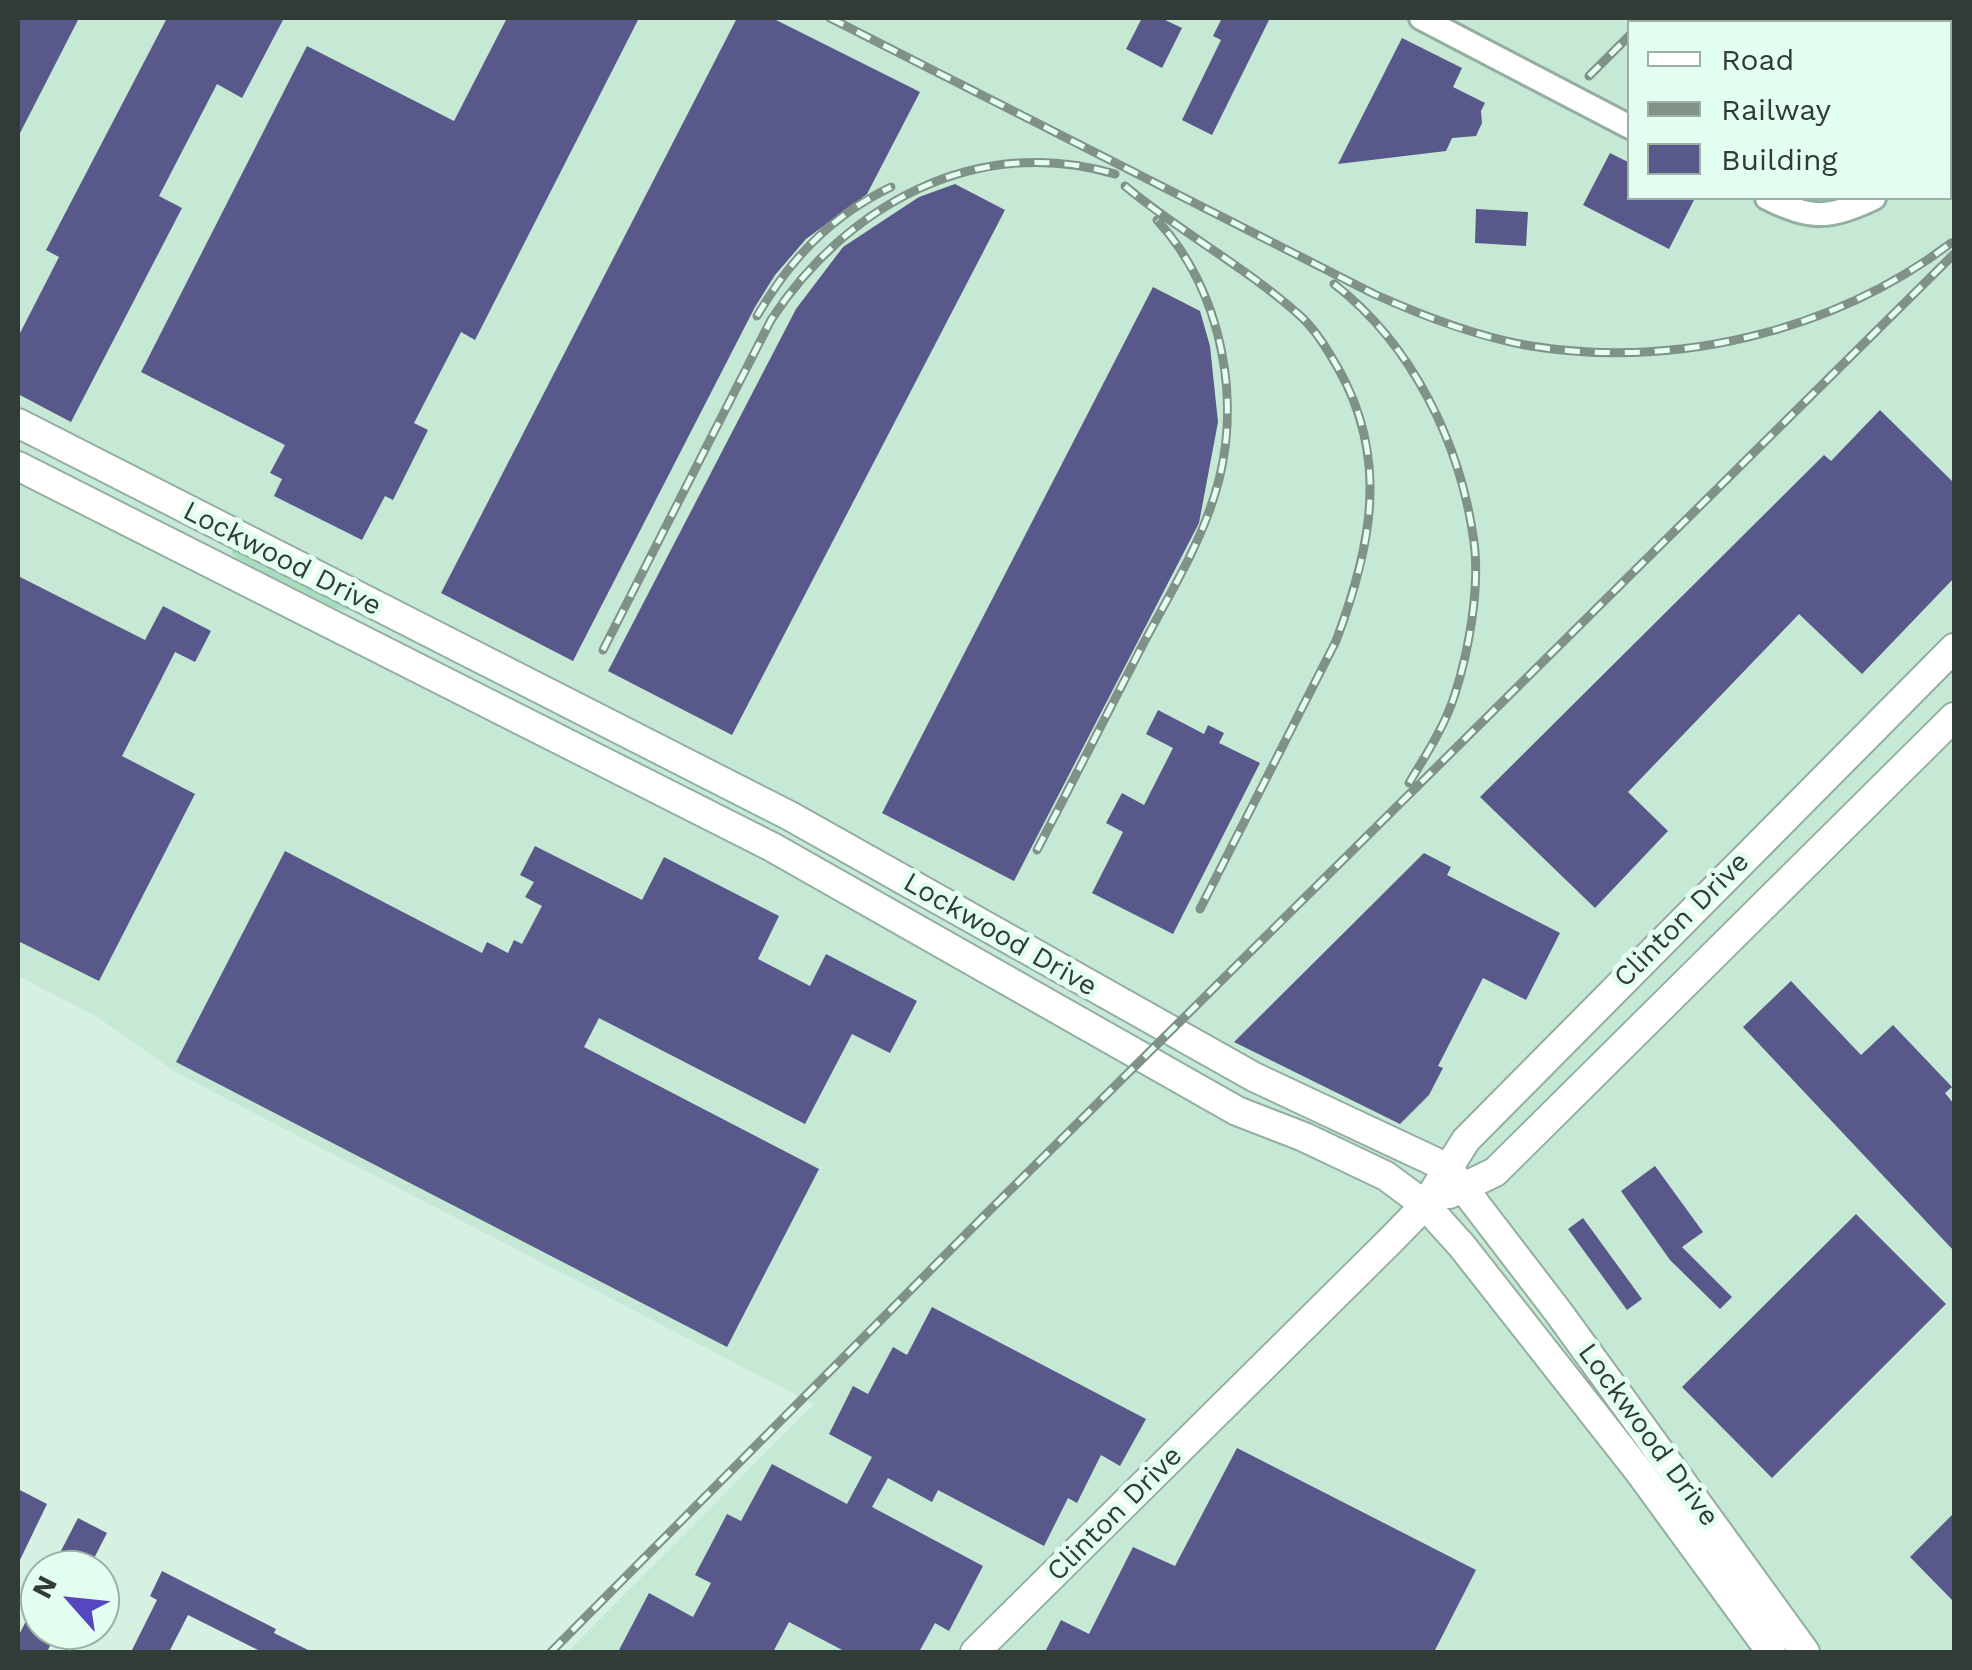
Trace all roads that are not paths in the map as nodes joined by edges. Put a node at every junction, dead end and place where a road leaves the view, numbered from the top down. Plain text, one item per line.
1 (1421, 18) edge
2 (1627, 125) edge
3 (1772, 200) edge
4 (1870, 200) edge
5 (18, 423) edge
6 (18, 466) edge
7 (120, 476) junction
8 (102, 509) junction
9 (223, 528) junction
10 (205, 562) junction
11 (1954, 648) edge
12 (1910, 692) junction
13 (1951, 720) edge
14 (1456, 1178) junction
15 (1425, 1205) junction
16 (1620, 1397) junction
17 (1595, 1416) junction
18 (1699, 1505) junction
19 (1676, 1523) junction
20 (1748, 1572) junction
21 (1725, 1590) junction
22 (975, 1652) edge
23 (1770, 1652) edge
24 (1805, 1652) edge

1 - 2 street
3 - 4 street
5 - 7 main road, Lockwood Drive
6 - 8 main road, Lockwood Drive
7 - 8 main road
7 - 9 main road, Lockwood Drive
8 - 10 main road, Lockwood Drive
9 - 10 main road
9 - 14 main road, Lockwood Drive
10 - 15 main road, Lockwood Drive
11 - 12 main road, Clinton Drive
12 - 13 main road
12 - 14 main road, Clinton Drive
13 - 14 main road, Clinton Drive
14 - 15 main road, Clinton Drive
14 - 16 main road, Lockwood Drive
15 - 17 main road, Lockwood Drive
15 - 22 main road, Clinton Drive
16 - 17 main road
16 - 18 main road, Lockwood Drive
17 - 19 main road, Lockwood Drive
18 - 19 main road
18 - 20 main road, Lockwood Drive
19 - 21 main road, Lockwood Drive
20 - 21 main road
20 - 24 main road, Lockwood Drive
21 - 23 main road, Lockwood Drive

